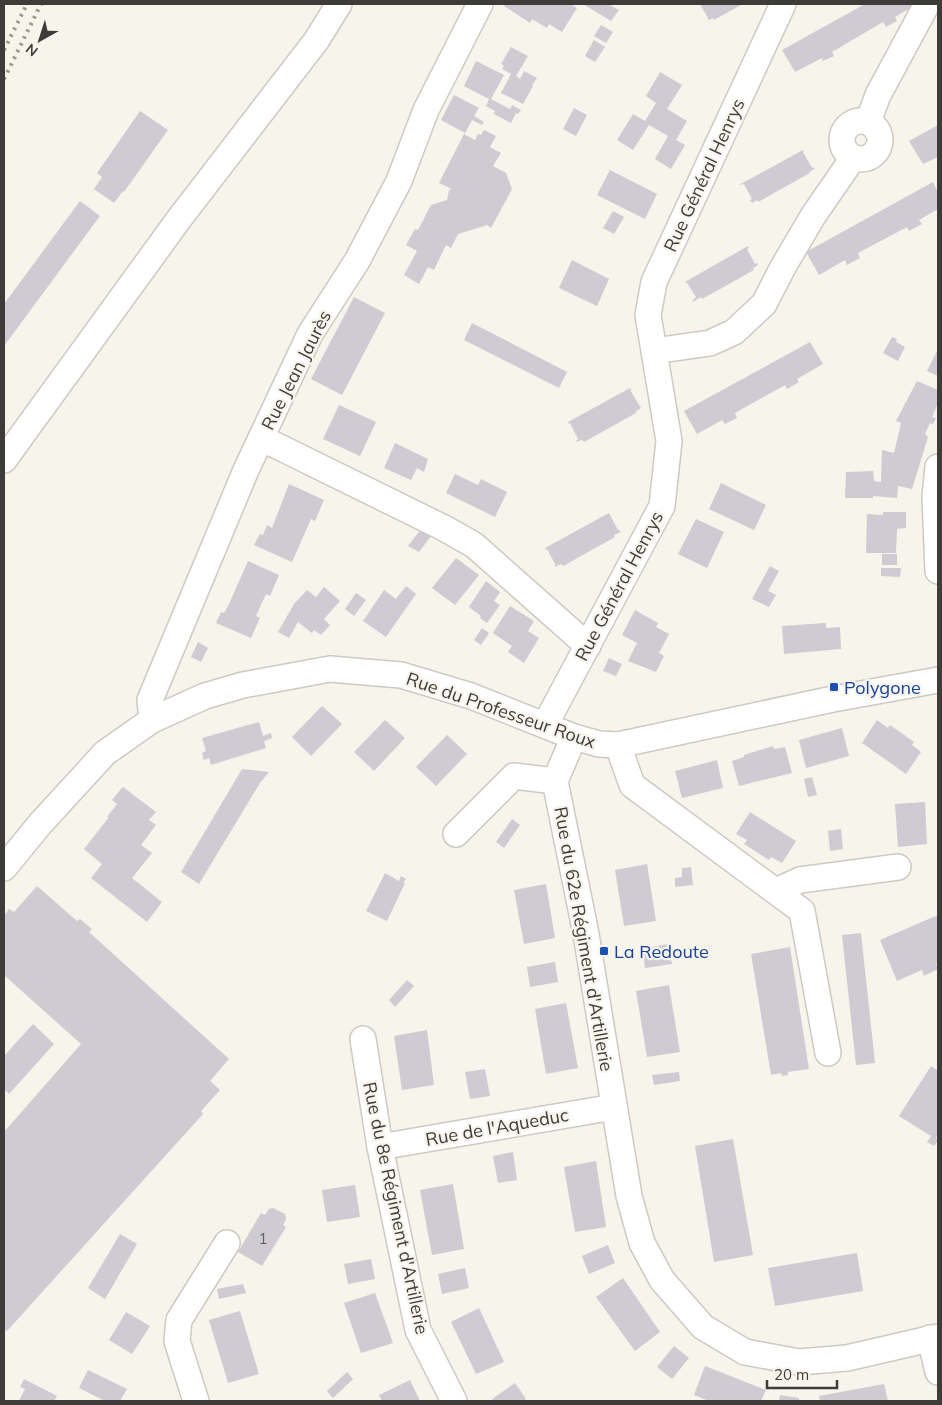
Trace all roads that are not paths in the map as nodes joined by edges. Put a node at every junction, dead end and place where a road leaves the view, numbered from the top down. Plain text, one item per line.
1 (339, 4) edge
2 (480, 4) edge
3 (783, 4) edge
4 (928, 4) edge
5 (654, 351) junction
6 (261, 438) junction
7 (4, 460) edge
8 (938, 467) edge
9 (938, 571) edge
10 (588, 646) junction
11 (938, 680) edge
12 (152, 720) junction
13 (545, 725) junction
14 (574, 737) junction
15 (618, 745) junction
16 (555, 781) junction
17 (456, 834) dead end
18 (898, 867) dead end
19 (4, 868) edge
20 (776, 891) junction
21 (363, 1039) dead end
22 (828, 1053) dead end
23 (614, 1107) junction
24 (380, 1147) junction
25 (227, 1243) dead end
26 (934, 1338) edge
27 (938, 1372) edge
28 (196, 1401) edge
29 (454, 1401) edge

1 - 7 street
2 - 6 street, Rue Jean Jaurès
3 - 5 street, Rue Général Henrys
4 - 5 street
5 - 10 street, Rue Général Henrys
6 - 10 street
6 - 12 street, Rue Jean Jaurès
8 - 9 street
10 - 13 street, Rue Général Henrys
11 - 15 street, Rue du Professeur Roux
12 - 13 street, Rue du Professeur Roux
12 - 19 street, Rue du Professeur Roux
13 - 14 street, Rue du Professeur Roux
14 - 15 street, Rue du Professeur Roux
14 - 16 street
15 - 20 street, Rue du Professeur Roux
16 - 17 street
16 - 23 street, Rue du 62e Régiment d'Artillerie
18 - 20 street
20 - 22 street, Rue du Professeur Roux
21 - 24 street, Rue du 8e Régiment d'Artillerie
23 - 24 street, Rue de l'Aqueduc
23 - 26 street, Rue du 62e Régiment d'Artillerie
24 - 29 street, Rue du 8e Régiment d'Artillerie
25 - 28 street
26 - 27 street

